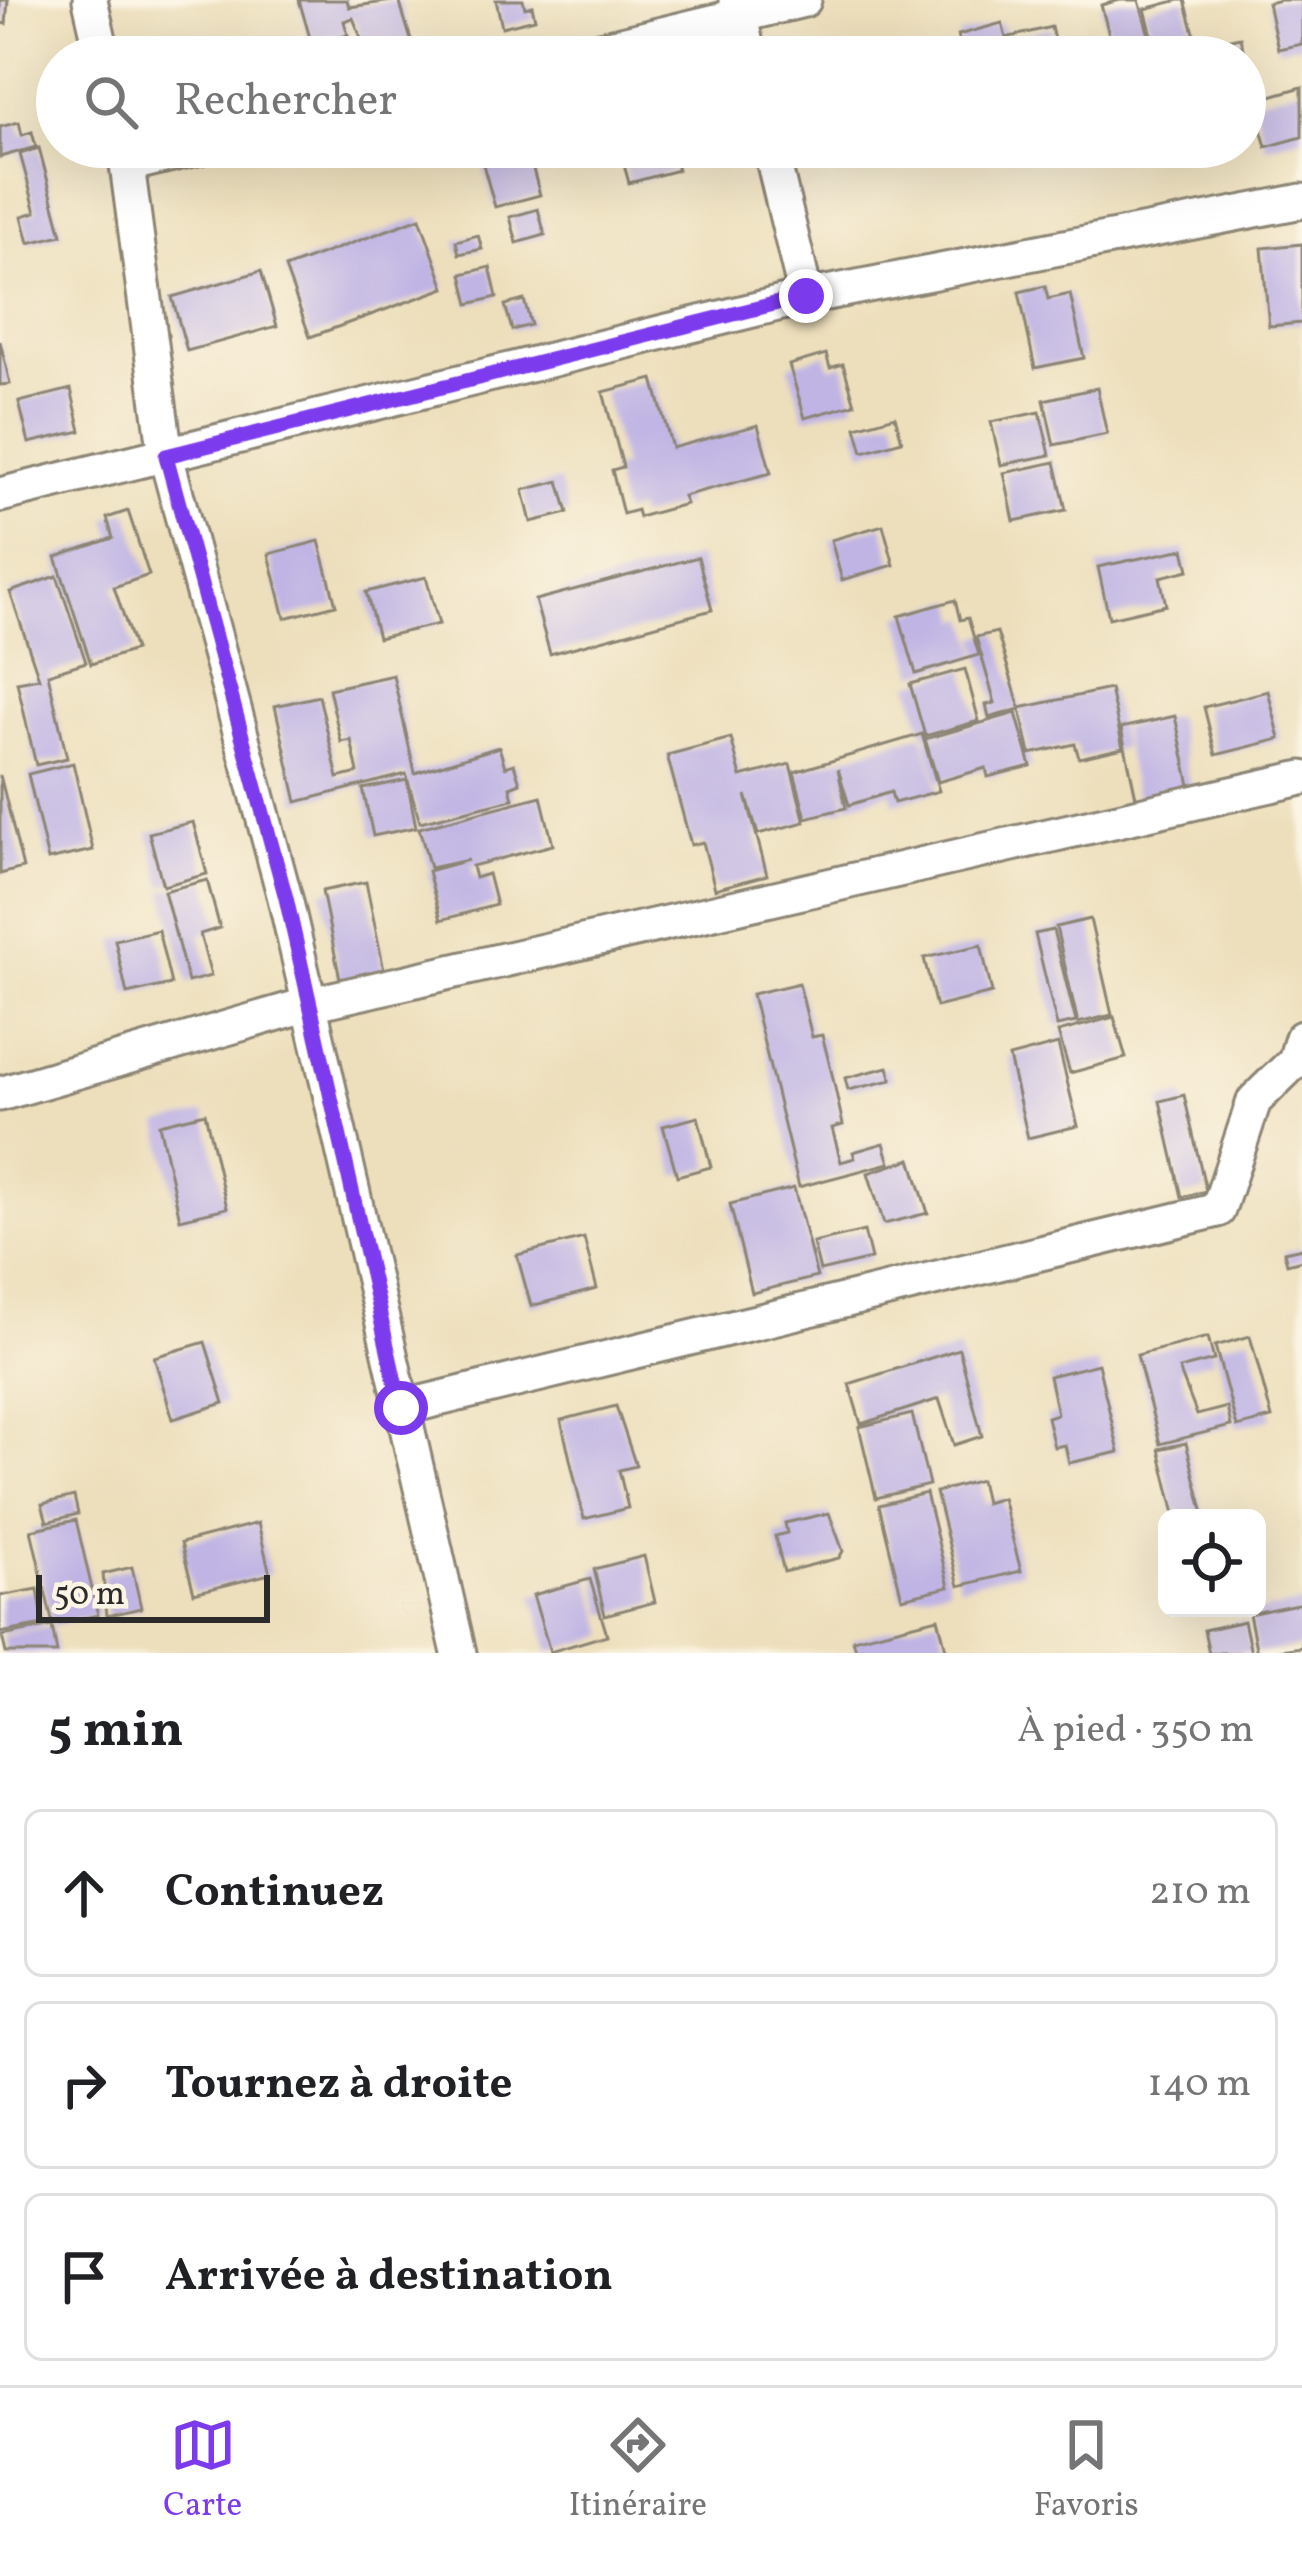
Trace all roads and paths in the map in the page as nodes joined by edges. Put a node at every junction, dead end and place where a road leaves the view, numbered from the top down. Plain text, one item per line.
1 (91, 0) edge
2 (804, 0) edge
3 (737, 8) edge
4 (99, 36) edge
5 (640, 36) edge
6 (127, 168) edge
7 (775, 168) edge
8 (1302, 202) edge
9 (806, 296) junction
10 (166, 456) junction
11 (0, 495) edge
12 (1302, 778) edge
13 (306, 1005) junction
14 (1302, 1038) edge
15 (0, 1094) edge
16 (401, 1408) junction
17 (459, 1653) edge

1 - 4 street
2 - 3 street
3 - 5 street
6 - 10 street
7 - 9 street
8 - 9 street
9 - 10 street
10 - 11 street
10 - 13 street
12 - 13 street
13 - 15 street
13 - 16 street
14 - 16 street
16 - 17 street

